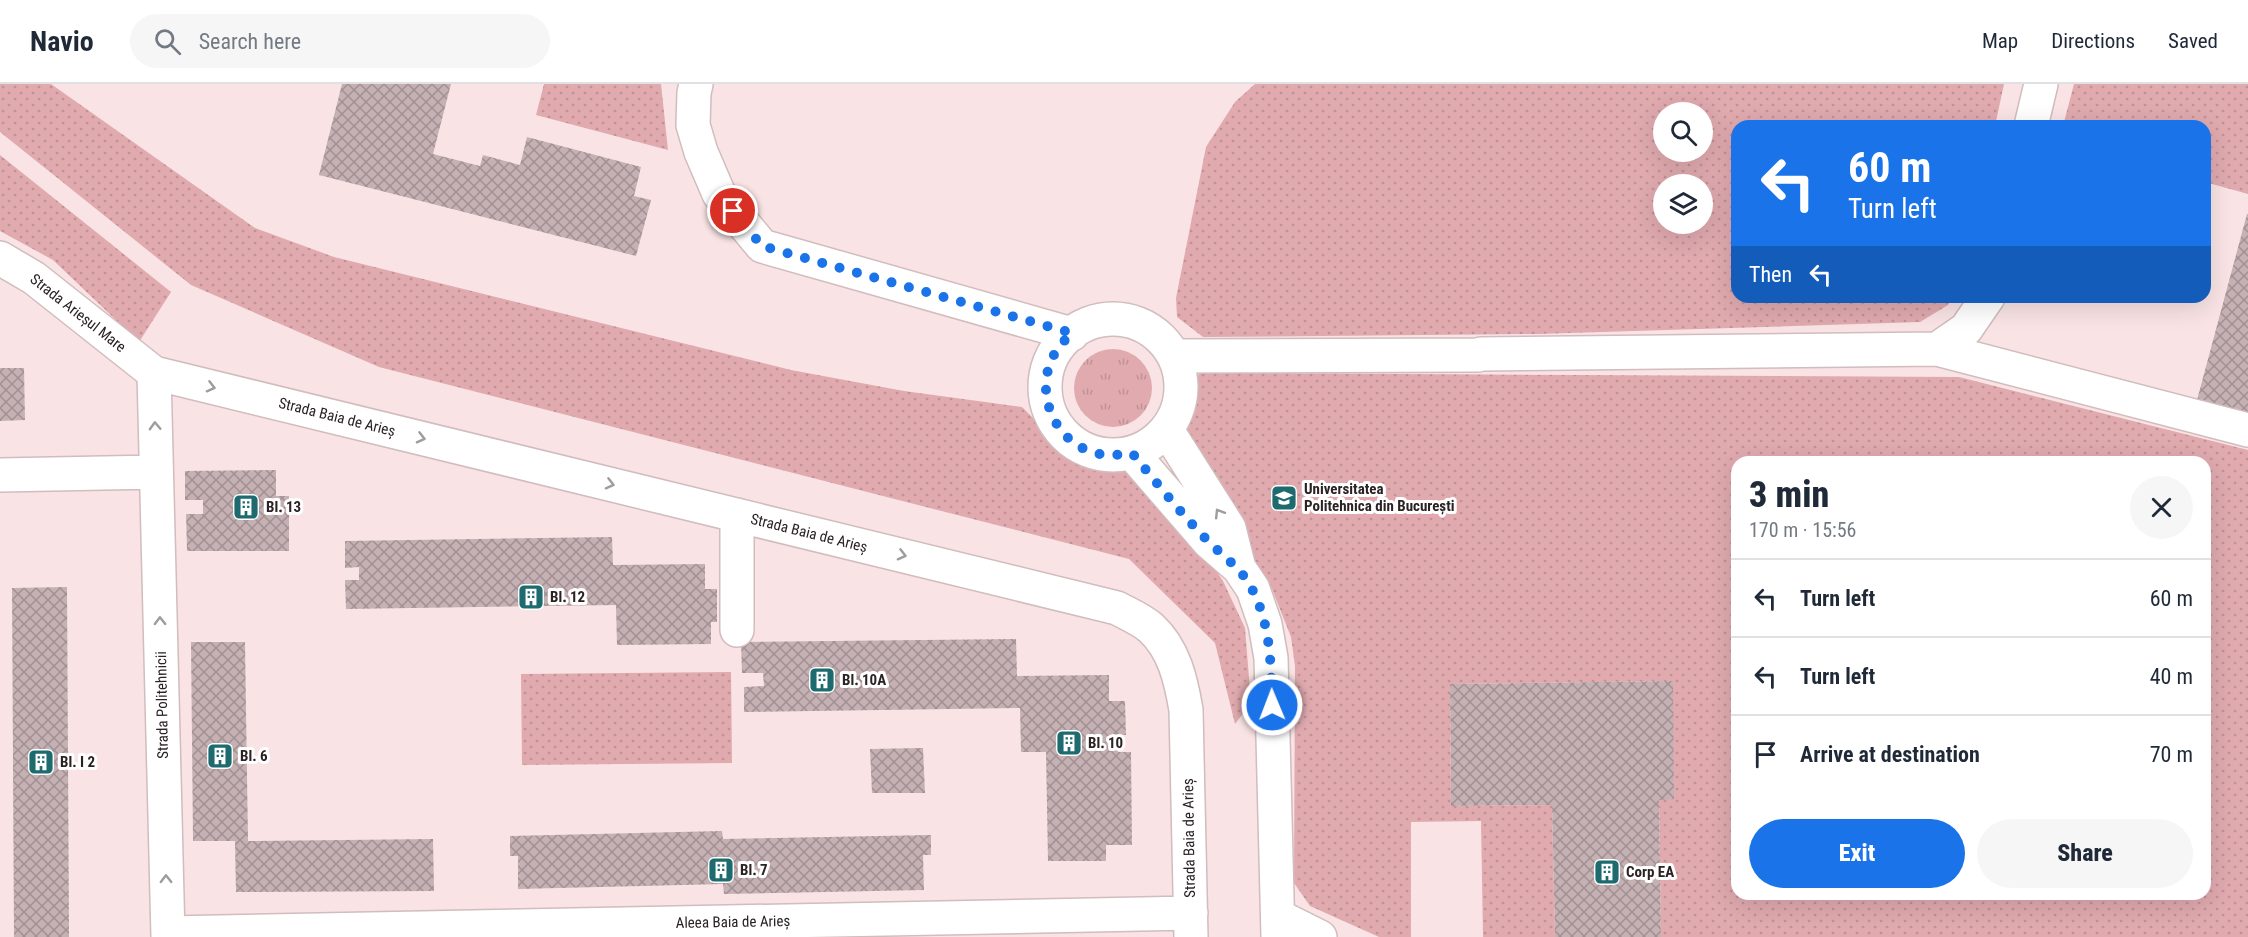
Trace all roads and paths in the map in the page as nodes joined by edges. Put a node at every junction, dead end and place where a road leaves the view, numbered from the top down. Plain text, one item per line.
1 (696, 84) edge
2 (2041, 84) edge
3 (2032, 120) edge
4 (0, 258) edge
5 (1984, 303) edge
6 (1072, 333) junction
7 (1937, 349) junction
8 (1174, 357) junction
9 (154, 373) junction
10 (1167, 430) junction
11 (2248, 430) edge
12 (1132, 453) junction
13 (156, 472) junction
14 (0, 474) edge
15 (737, 515) junction
16 (1239, 568) junction
17 (737, 630) dead end
18 (1191, 925) edge
19 (1278, 927) edge
20 (825, 928) edge
21 (505, 932) edge
22 (168, 935) edge
23 (1320, 937) edge

1 - 6 street
2 - 3 street
4 - 9 street, Strada Arieșul Mare
5 - 7 street
6 - 8 street
6 - 12 street
7 - 8 street
7 - 11 street
8 - 10 street
13 -> 9 street, Strada Politehnicii
9 -> 15 street, Strada Baia de Arieș
10 - 12 street
16 -> 10 street
12 - 16 street
13 - 14 street
22 -> 13 street, Strada Politehnicii
15 - 17 street
15 -> 18 street, Strada Baia de Arieș
16 - 19 street
18 - 20 street, Aleea Baia de Arieș
19 - 23 street
20 - 21 street, Aleea Baia de Arieș
21 - 22 street, Aleea Baia de Arieș

